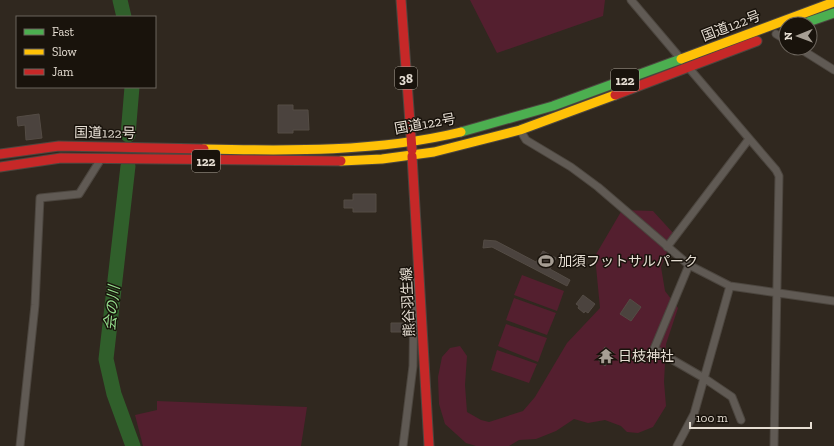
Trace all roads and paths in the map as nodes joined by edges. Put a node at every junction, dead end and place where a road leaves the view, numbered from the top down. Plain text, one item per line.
1 (401, 0) edge
2 (631, 0) edge
3 (834, 2) edge
4 (834, 13) edge
5 (818, 19) edge
6 (776, 34) edge
7 (812, 56) edge
8 (681, 60) junction
9 (689, 68) junction
10 (834, 70) edge
11 (520, 130) junction
12 (749, 139) junction
13 (411, 142) junction
14 (0, 154) edge
15 (412, 156) junction
16 (101, 160) junction
17 (0, 167) edge
18 (667, 247) junction
19 (689, 265) junction
20 (420, 269) junction
21 (730, 286) junction
22 (777, 292) junction
23 (834, 301) edge
24 (704, 378) junction
25 (741, 420) dead end
26 (20, 446) edge
27 (403, 446) edge
28 (429, 446) edge
29 (677, 446) edge
30 (774, 446) edge

1 - 13 main road, 38
2 - 8 street
3 - 8 main road, 国道122号 / 122
4 - 5 main road
6 - 9 main road, 国道122号 / 122
7 - 10 street
8 - 9 street
8 - 13 main road, 国道122号 / 122
9 - 11 main road, 国道122号 / 122
9 - 12 street
11 - 15 main road, 国道122号 / 122
11 - 18 street
12 - 18 street
12 - 22 street
13 - 14 main road, 国道122号 / 122
13 - 15 main road, 38
15 - 16 main road, 国道122号 / 122
15 - 20 main road, 熊谷羽生線
16 - 17 main road, 国道122号 / 122
16 - 26 street
18 - 19 street
19 - 21 street
19 - 24 street
20 - 27 street
20 - 28 main road, 熊谷羽生線
21 - 22 street
21 - 24 street
22 - 23 street
22 - 30 street
24 - 25 street
24 - 29 street

